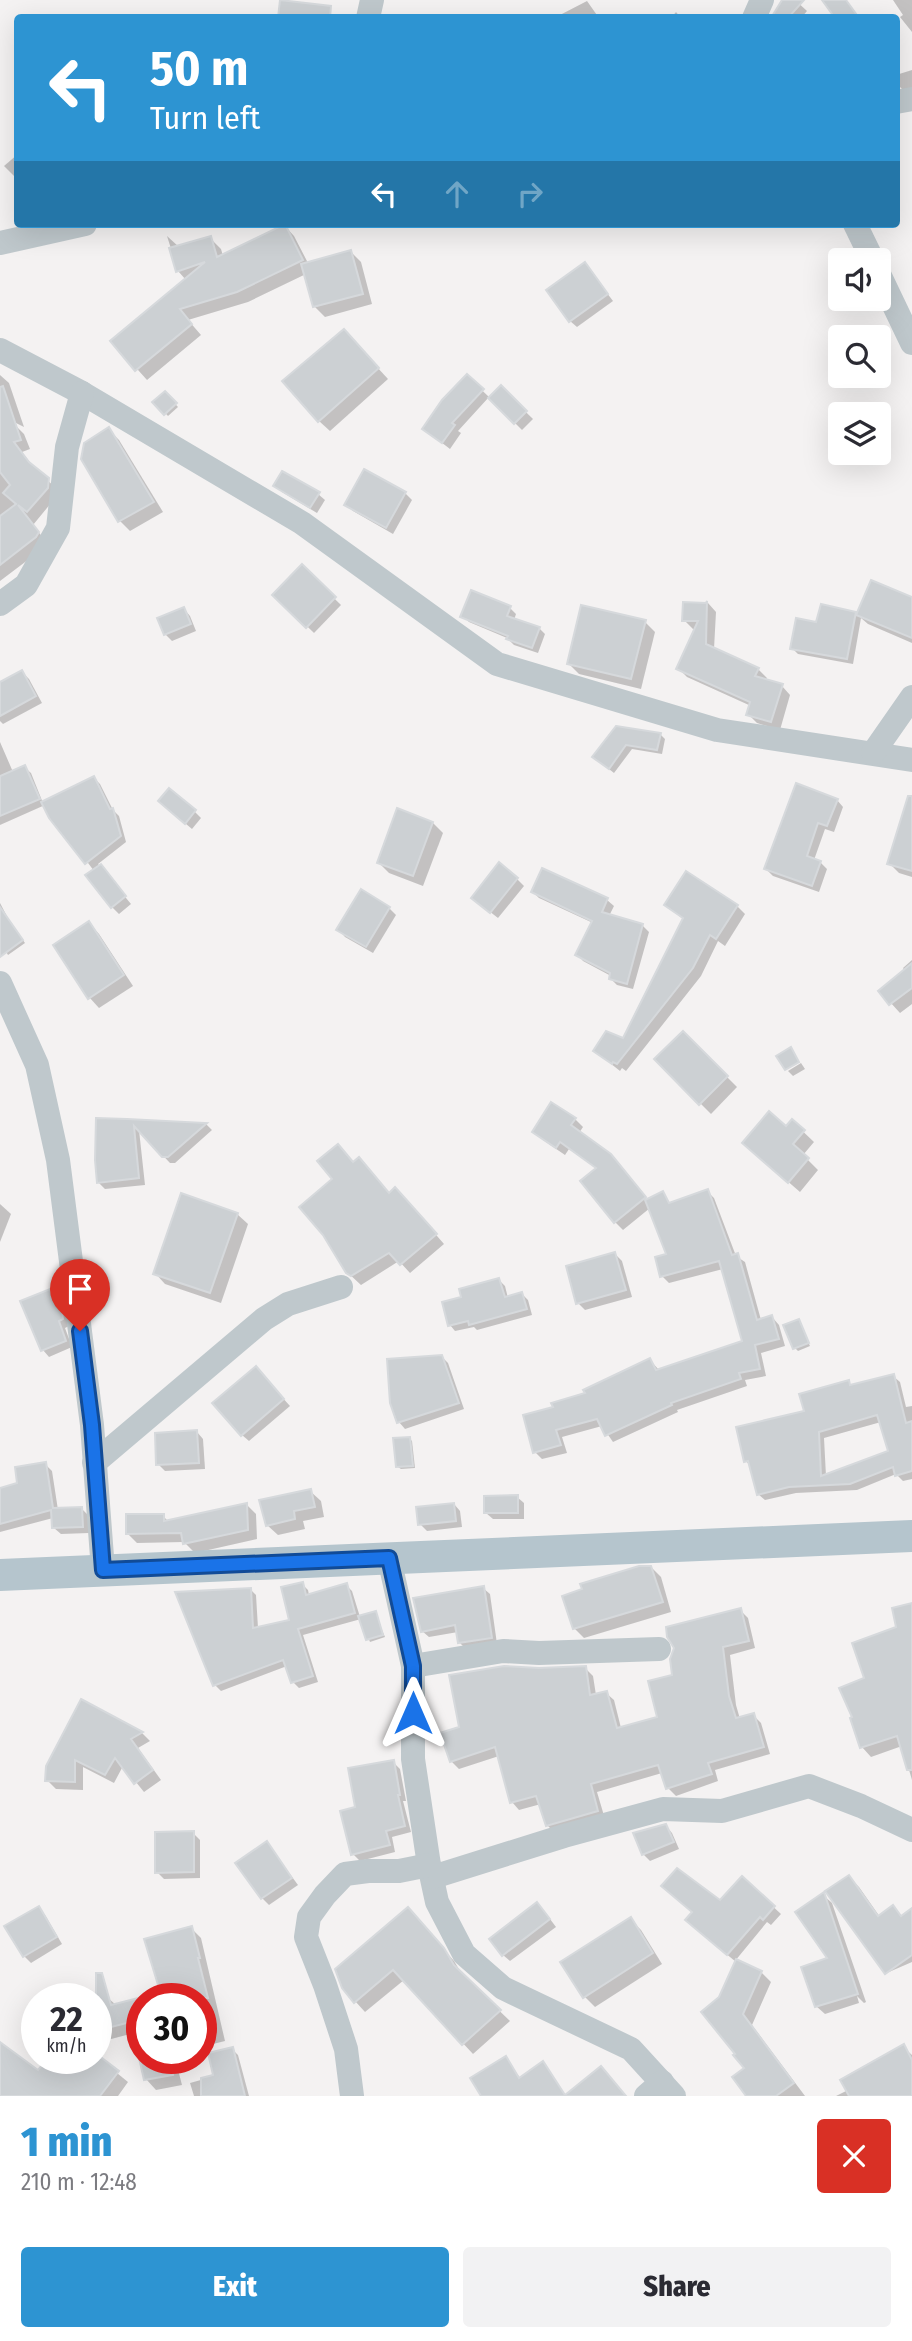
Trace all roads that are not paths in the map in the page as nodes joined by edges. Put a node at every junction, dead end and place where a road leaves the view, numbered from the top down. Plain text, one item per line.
1 (67, 228) edge
2 (857, 228) edge
3 (0, 243) edge
4 (867, 248) edge
5 (891, 299) edge
6 (912, 343) edge
7 (0, 350) edge
8 (82, 393) junction
9 (0, 604) edge
10 (912, 697) edge
11 (873, 753) junction
12 (912, 760) edge
13 (0, 983) edge
14 (341, 1287) dead end
15 (94, 1463) junction
16 (912, 1536) edge
17 (389, 1558) junction
18 (103, 1570) junction
19 (0, 1575) edge
20 (659, 1649) dead end
21 (413, 1666) junction
22 (912, 1830) edge
23 (431, 1871) junction
24 (660, 2091) edge
25 (352, 2096) edge

1 - 3 street
2 - 4 street
5 - 6 street
7 - 8 street
8 - 9 street
8 - 11 street
10 - 11 street
11 - 12 street
13 - 15 street
14 - 15 street
15 - 18 street
16 - 17 main road
17 - 18 main road
17 - 21 street
18 - 19 main road
20 - 21 street
21 - 23 street
22 - 23 street
23 - 24 street
23 - 25 street

